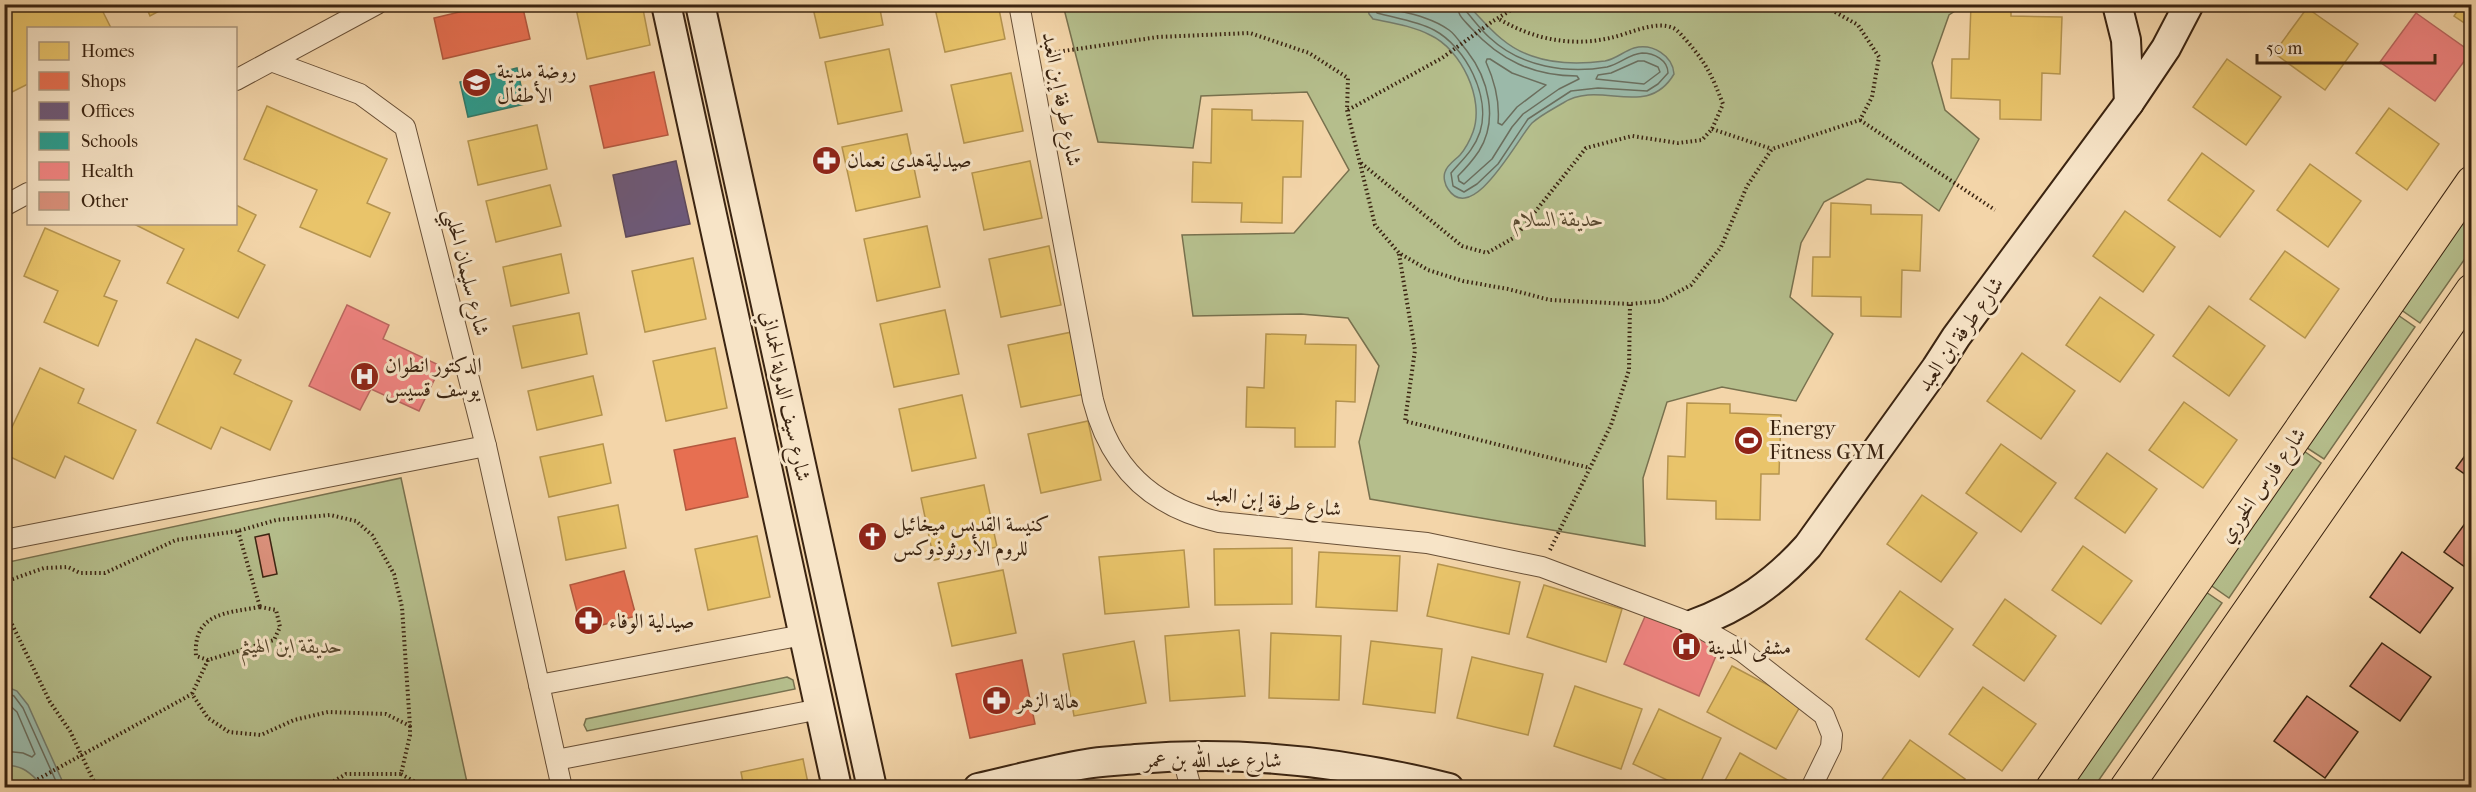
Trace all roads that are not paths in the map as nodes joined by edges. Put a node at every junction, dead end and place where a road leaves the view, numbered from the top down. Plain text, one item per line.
1 (377, 4) edge
2 (666, 4) edge
3 (700, 4) edge
4 (1019, 4) edge
5 (2117, 4) edge
6 (2185, 5) edge
7 (271, 61) junction
8 (237, 79) edge
9 (2129, 103) junction
10 (2472, 182) edge
11 (27, 194) edge
12 (4, 206) edge
13 (2472, 290) edge
14 (486, 446) junction
15 (4, 540) edge
16 (1694, 624) junction
17 (803, 635) junction
18 (539, 685) junction
19 (820, 709) junction
20 (1182, 755) junction
21 (556, 760) junction
22 (562, 788) edge
23 (837, 788) edge
24 (872, 788) edge
25 (978, 788) edge
26 (1191, 788) edge
27 (1449, 788) edge
28 (1811, 788) edge
29 (2052, 788) edge
30 (2126, 788) edge

1 - 7 street
2 - 17 main road, شارع سيف الدولة الحمداني
3 - 24 main road, شارع سيف الدولة الحمداني
4 - 16 street, شارع طرفة إبن العبد
5 - 9 main road
6 - 9 main road, شارع طرفة ابن العبد
7 - 8 street
7 - 14 street, شارع سليمان الحلبي
9 - 16 main road, شارع طرفة ابن العبد
10 - 29 main road, شارع فارس الخوري
11 - 12 street
13 - 30 main road
14 - 15 street
14 - 18 street, شارع سليمان الحلبي
16 - 28 street, شارع طرفة إبن العبد
17 - 18 street
17 - 19 main road, شارع سيف الدولة الحمداني
18 - 21 street, شارع سليمان الحلبي
19 - 21 street
19 - 23 main road, شارع سيف الدولة الحمداني
20 - 25 main road, شارع عبد الله بن عمر
20 - 26 street
20 - 27 main road, شارع عبد الله بن عمر
21 - 22 street, شارع سليمان الحلبي

